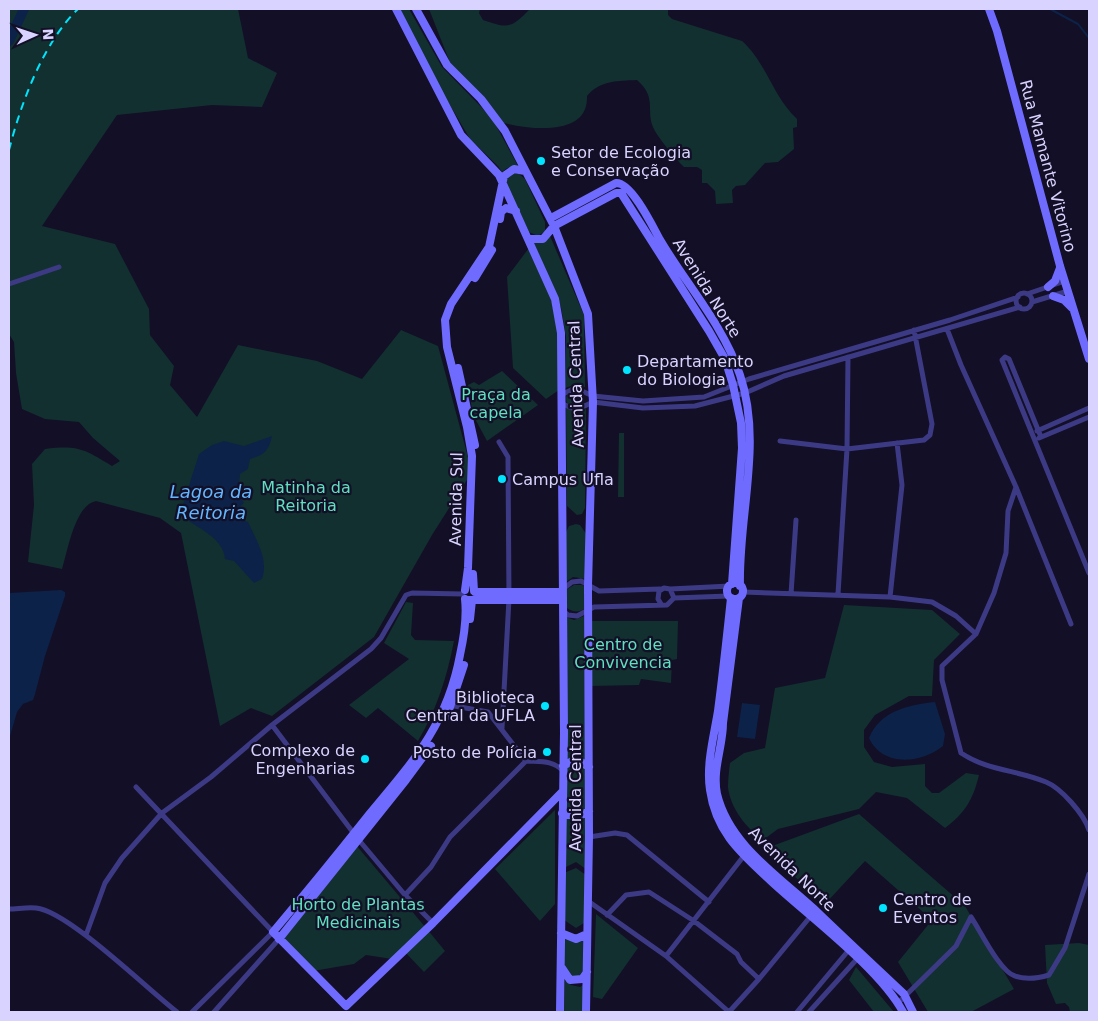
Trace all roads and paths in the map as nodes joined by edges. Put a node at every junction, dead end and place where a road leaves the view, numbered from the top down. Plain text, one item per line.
1 (396, 9) edge
2 (416, 9) edge
3 (989, 9) edge
4 (525, 171) junction
5 (502, 185) junction
6 (516, 211) junction
7 (551, 218) junction
8 (554, 226) junction
9 (530, 238) junction
10 (1060, 266) junction
11 (59, 267) dead end
12 (1065, 281) junction
13 (9, 284) edge
14 (1048, 288) junction
15 (1068, 291) junction
16 (1027, 294) junction
17 (1053, 296) junction
18 (1018, 297) junction
19 (1032, 302) junction
20 (1020, 307) junction
21 (1073, 310) junction
22 (947, 329) junction
23 (914, 330) junction
24 (1082, 336) junction
25 (916, 339) junction
26 (1089, 347) edge
27 (848, 357) junction
28 (1089, 359) edge
29 (742, 382) junction
30 (733, 385) junction
31 (745, 393) junction
32 (563, 394) junction
33 (735, 395) junction
34 (593, 399) junction
35 (563, 404) junction
36 (1089, 408) edge
37 (1080, 412) junction
38 (1089, 418) edge
39 (1083, 420) junction
40 (1038, 430) junction
41 (1031, 433) junction
42 (1041, 437) junction
43 (1034, 440) junction
44 (780, 441) dead end
45 (499, 442) dead end
46 (897, 443) junction
47 (847, 449) junction
48 (1016, 487) junction
49 (796, 520) dead end
50 (1089, 573) edge
51 (588, 586) junction
52 (661, 589) junction
53 (670, 590) junction
54 (735, 592) junction
55 (563, 593) junction
56 (791, 594) junction
57 (838, 594) junction
58 (470, 595) junction
59 (508, 596) junction
60 (890, 597) junction
61 (674, 598) junction
62 (661, 604) junction
63 (563, 611) junction
64 (588, 611) junction
65 (1071, 624) dead end
66 (976, 634) junction
67 (449, 705) junction
68 (272, 725) junction
69 (502, 728) junction
70 (526, 761) junction
71 (589, 768) junction
72 (563, 769) junction
73 (136, 787) dead end
74 (562, 792) junction
75 (589, 812) junction
76 (562, 813) junction
77 (162, 814) junction
78 (1089, 830) edge
79 (356, 837) junction
80 (589, 837) junction
81 (746, 854) junction
82 (1089, 874) edge
83 (405, 895) junction
84 (588, 901) junction
85 (709, 902) junction
86 (9, 909) edge
87 (607, 915) junction
88 (810, 918) junction
89 (694, 921) junction
90 (433, 923) junction
91 (273, 932) junction
92 (561, 933) junction
93 (587, 934) junction
94 (86, 936) junction
95 (279, 939) junction
96 (848, 951) junction
97 (666, 956) junction
98 (857, 959) junction
99 (562, 966) junction
100 (587, 972) junction
101 (759, 979) junction
102 (905, 996) junction
103 (810, 997) junction
104 (818, 1002) junction
105 (898, 1003) junction
106 (343, 1009) edge
107 (177, 1012) edge
108 (195, 1012) edge
109 (214, 1012) edge
110 (560, 1012) edge
111 (586, 1012) edge
112 (729, 1012) edge
113 (797, 1012) edge
114 (809, 1012) edge
115 (903, 1012) edge
116 (913, 1012) edge

1 - 5 street, Avenida Central
2 - 4 street, Avenida Central
3 - 10 street, Rua Mamante Vitorino
4 - 5 street
4 - 7 street, Avenida Central
5 - 6 street, Avenida Central
5 - 58 street, Avenida Sul
6 - 9 street, Avenida Central
6 - 58 street, Avenida Sul
7 - 8 street, Avenida Central
7 - 29 street, Avenida Norte
8 - 9 street, Avenida Norte
8 - 30 street, Avenida Norte
8 - 34 street, Avenida Central
9 - 32 street, Avenida Central
10 - 12 street, Rua Mamante Vitorino
10 - 14 street
11 - 13 street
12 - 14 street
12 - 15 street, Rua Mamante Vitorino
14 - 16 street
15 - 17 street
15 - 21 street, Rua Mamante Vitorino
16 - 18 street
16 - 19 street
17 - 19 street
17 - 21 street
18 - 20 street
18 - 23 street
19 - 20 street
20 - 22 street
21 - 24 street, Rua Mamante Vitorino
22 - 25 street
22 - 48 street
23 - 25 street
23 - 29 street
24 - 26 street
24 - 28 street, Rua Mamante Vitorino
25 - 27 street
25 - 46 street
27 - 31 street
27 - 47 street
29 - 30 street
29 - 31 street, Avenida Norte
30 - 33 street, Avenida Norte
30 - 34 street
31 - 33 street
31 - 54 street, Avenida Norte
32 - 34 street
32 - 35 street, Avenida Central
33 - 34 street
33 - 54 street, Avenida Norte
34 - 35 street
34 - 51 street, Avenida Central
35 - 55 street, Avenida Central
36 - 37 street
37 - 39 street
37 - 40 street
38 - 39 street
39 - 42 street
40 - 41 street
40 - 41 street
40 - 42 street
41 - 43 street
42 - 43 street
43 - 50 street
44 - 47 street
45 - 59 street
46 - 47 street
46 - 60 street
47 - 57 street
48 - 65 street
48 - 66 street
49 - 56 street
51 - 52 street
51 - 55 street
51 - 64 street, Avenida Central
52 - 53 street
52 - 62 street
53 - 54 street
53 - 61 street
54 - 56 street
54 - 61 street
54 - 81 street, Avenida Norte
55 - 59 street
55 - 63 street, Avenida Central
56 - 57 street
57 - 60 street
58 - 59 street
58 - 67 street, Avenida Sul
58 - 68 street
59 - 69 street
60 - 66 street
61 - 62 street
62 - 64 street
63 - 64 street
63 - 72 street, Avenida Central
64 - 71 street, Avenida Central
66 - 78 street
67 - 69 street
67 - 79 street, Avenida Sul
68 - 77 street
68 - 79 street
69 - 70 street
70 - 72 street
70 - 83 street
71 - 72 street
71 - 75 street, Avenida Central
72 - 74 street, Avenida Central
73 - 77 street
74 - 76 street, Avenida Central
74 - 90 street
75 - 76 street
75 - 80 street, Avenida Central
76 - 92 street, Avenida Central
77 - 91 street
77 - 94 street
79 - 83 street
79 - 91 street, Avenida Sul
79 - 95 street, Avenida Sul
80 - 84 street, Avenida Central
80 - 85 street
81 - 85 street
81 - 88 street, Avenida Norte
81 - 102 street, Avenida Norte
82 - 102 street
83 - 90 street
84 - 87 street
84 - 93 street, Avenida Central
85 - 89 street
86 - 94 street
87 - 89 street
87 - 97 street
88 - 96 street, Avenida Norte
88 - 101 street
89 - 97 street
89 - 101 street
90 - 106 street
91 - 95 street
91 - 108 street
92 - 93 street
92 - 99 street, Avenida Central
93 - 100 street, Avenida Central
94 - 107 street
95 - 106 street
95 - 109 street
96 - 98 street, Avenida Norte
96 - 103 street
97 - 112 street
98 - 104 street
98 - 105 street, Avenida Norte
99 - 100 street
99 - 110 street, Avenida Central
100 - 111 street, Avenida Central
101 - 112 street
102 - 105 street
102 - 116 street, Avenida Norte
103 - 104 street
103 - 113 street
104 - 114 street
105 - 115 street, Avenida Norte

